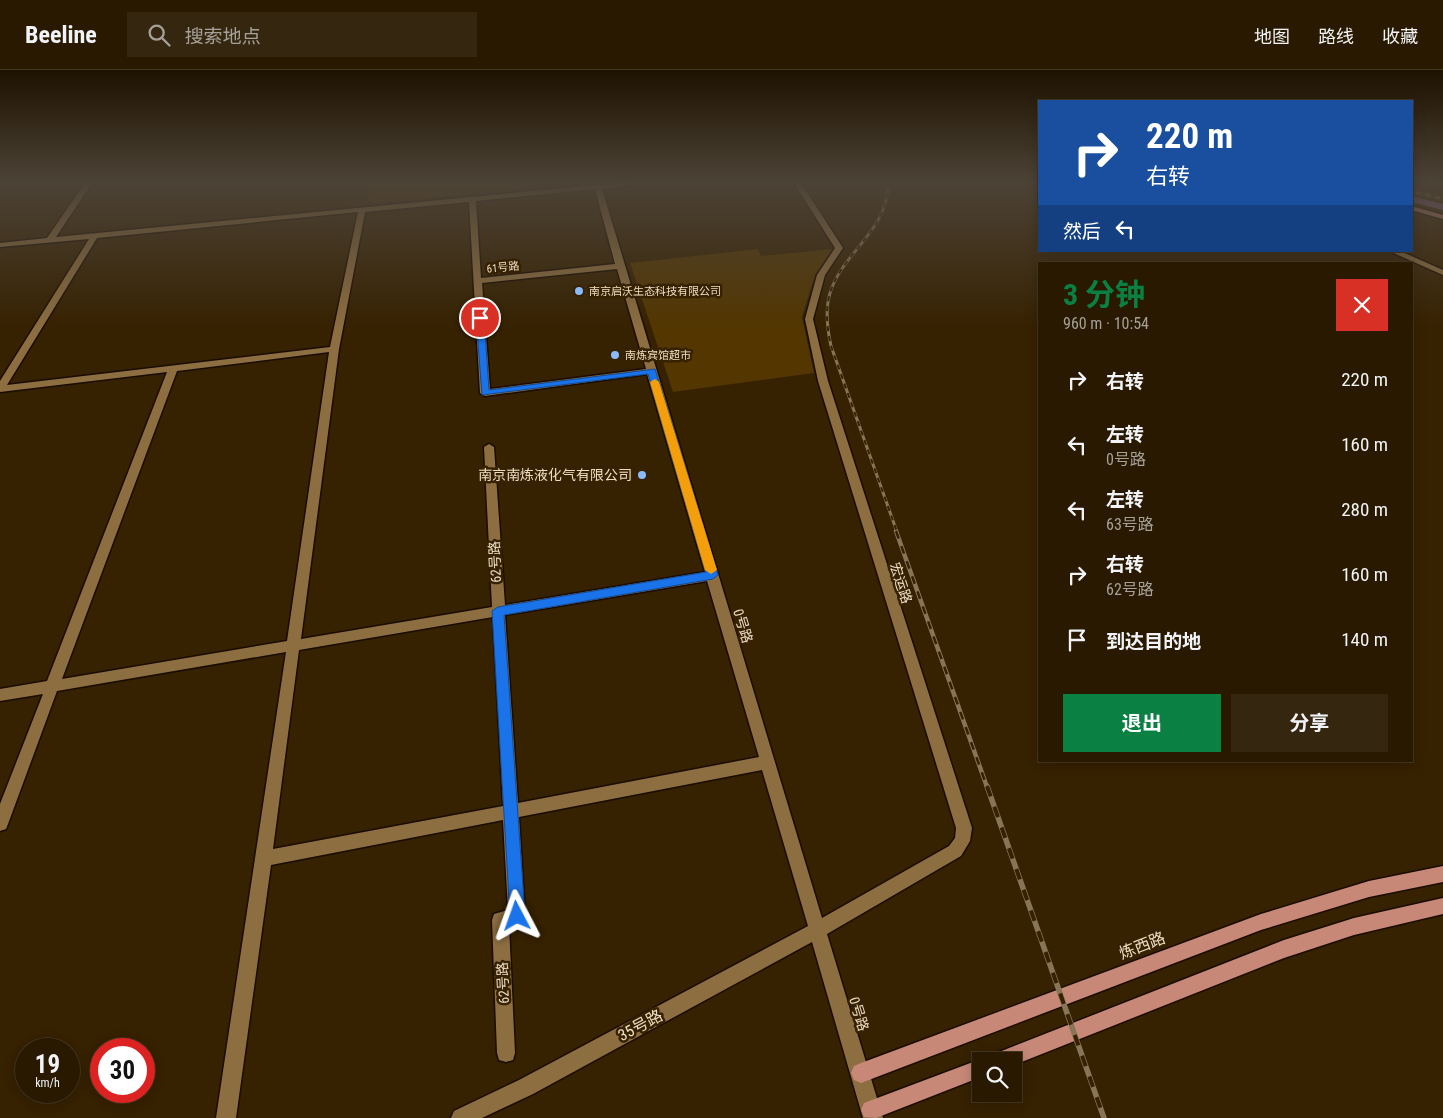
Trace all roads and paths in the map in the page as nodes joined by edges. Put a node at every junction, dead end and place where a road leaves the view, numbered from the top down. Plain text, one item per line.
1 (56, 232) edge
2 (135, 232) edge
3 (357, 232) edge
4 (474, 232) edge
5 (611, 232) edge
6 (830, 232) edge
7 (94, 236) junction
8 (50, 240) junction
9 (0, 245) edge
10 (1395, 252) edge
11 (620, 266) junction
12 (1443, 272) edge
13 (478, 281) junction
14 (334, 349) junction
15 (173, 368) junction
16 (652, 371) junction
17 (0, 389) edge
18 (489, 447) dead end
19 (713, 575) junction
20 (498, 611) junction
21 (294, 644) junction
22 (53, 686) junction
23 (0, 695) edge
24 (768, 762) junction
25 (511, 812) junction
26 (0, 824) edge
27 (264, 859) junction
28 (1443, 874) edge
29 (1443, 906) edge
30 (818, 930) junction
31 (1022, 1052) edge
32 (506, 1053) dead end
33 (972, 1072) edge
34 (861, 1073) junction
35 (872, 1114) edge
36 (226, 1118) edge
37 (461, 1118) edge

1 - 8 street
2 - 7 street
3 - 14 street
4 - 13 street
5 - 11 street, 0号路
6 - 30 street, 宏运路
7 - 8 street
7 - 17 street
8 - 9 street
10 - 12 street
11 - 13 street, 61号路
11 - 16 street, 0号路
13 - 16 street
14 - 15 street
14 - 21 street
15 - 17 street
15 - 22 street
16 - 19 street, 0号路
18 - 20 street, 62号路
19 - 20 street
19 - 24 street, 0号路
20 - 21 street
20 - 25 street, 62号路
21 - 22 street
21 - 27 street
22 - 23 street
22 - 26 street
24 - 25 street
24 - 30 street, 0号路
25 - 27 street
25 - 32 street, 62号路
27 - 36 street
28 - 34 main road, 炼西路
29 - 31 main road
30 - 34 street, 0号路
30 - 37 street, 35号路
33 - 35 main road
34 - 35 street, 0号路

